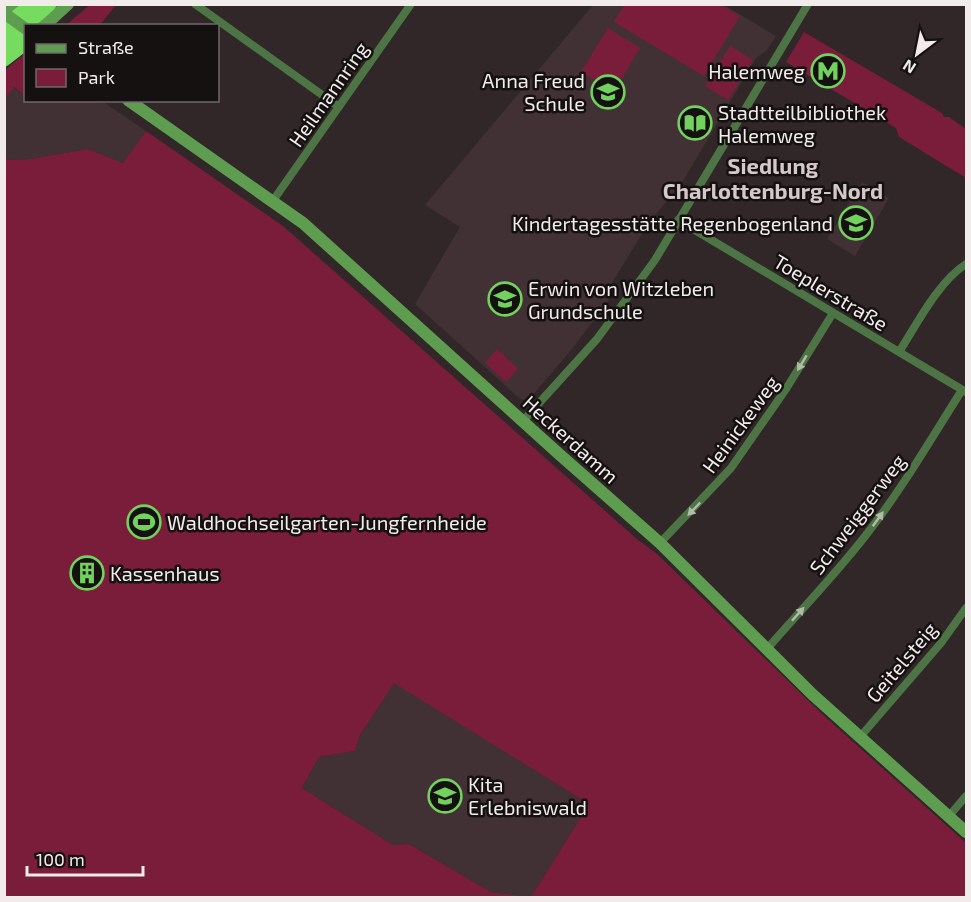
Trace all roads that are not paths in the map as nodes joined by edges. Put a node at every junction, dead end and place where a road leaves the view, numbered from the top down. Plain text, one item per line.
1 (33, 4) edge
2 (49, 4) edge
3 (68, 4) edge
4 (195, 4) edge
5 (411, 4) edge
6 (808, 4) edge
7 (7, 15) edge
8 (26, 24) edge
9 (46, 24) edge
10 (24, 26) edge
11 (24, 27) edge
12 (24, 43) edge
13 (4, 44) edge
14 (4, 58) edge
15 (131, 102) edge
16 (339, 107) junction
17 (273, 202) junction
18 (678, 220) junction
19 (966, 264) edge
20 (832, 313) junction
21 (899, 352) junction
22 (964, 391) edge
23 (522, 422) junction
24 (660, 543) junction
25 (966, 608) edge
26 (767, 649) junction
27 (860, 737) junction
28 (966, 796) edge
29 (949, 816) junction
30 (966, 832) edge

1 - 7 highway
2 - 8 highway
3 - 9 street
4 - 16 street
5 - 16 street, Heilmannring
6 - 18 street
7 - 11 street, bridge
10 - 13 highway
12 - 14 highway
15 - 17 street, Heckerdamm
16 - 17 street, Heilmannring
17 - 23 street, Heckerdamm
18 - 20 street, Toeplerstraße
18 - 23 street
19 - 21 street
20 - 21 street, Toeplerstraße
20 -> 24 street, Heinickeweg
21 - 22 street, Toeplerstraße
26 -> 22 street, Schweiggerweg
23 - 24 street, Heckerdamm
24 - 26 street, Heckerdamm
25 - 27 street, Geitelsteig
26 - 27 street, Heckerdamm
27 - 29 street, Heckerdamm
28 - 29 street
29 - 30 street, Heckerdamm

